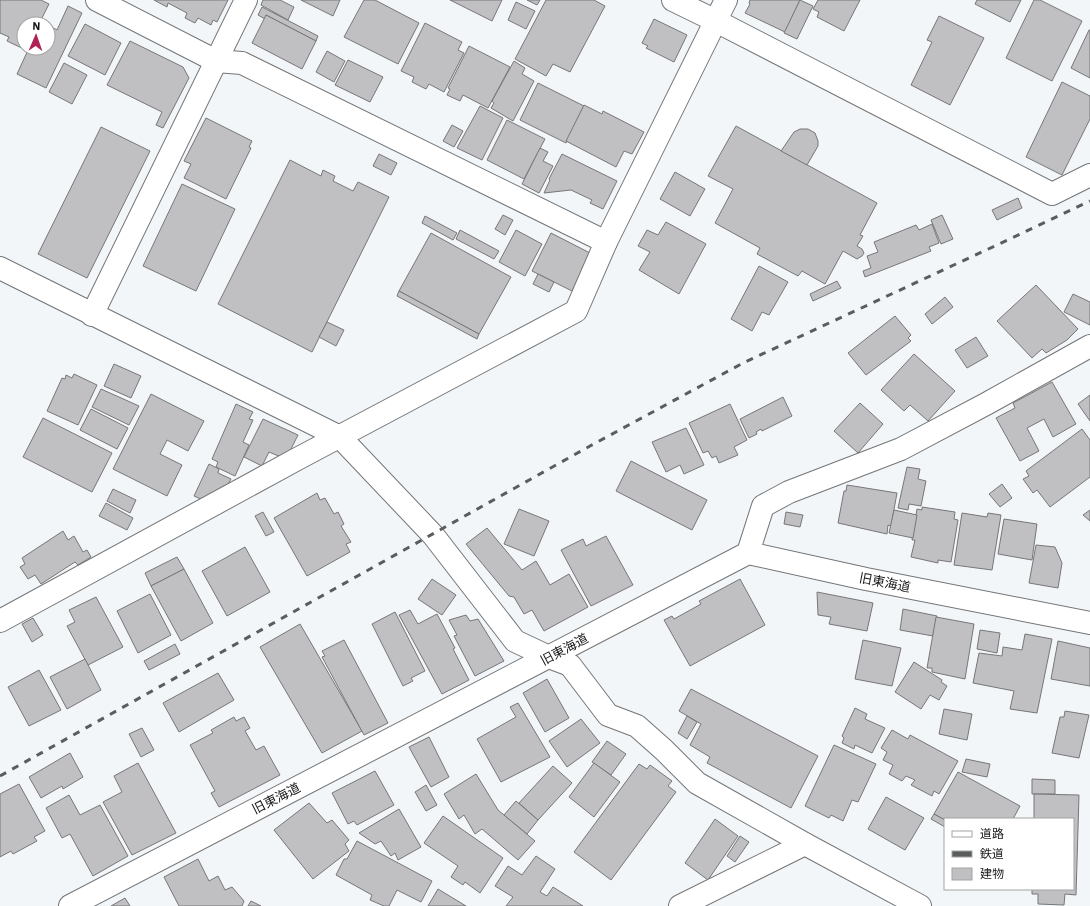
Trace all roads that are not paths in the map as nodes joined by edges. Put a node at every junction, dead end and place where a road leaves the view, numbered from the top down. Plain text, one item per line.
1 (97, 0) edge
2 (246, 0) edge
3 (673, 0) edge
4 (726, 0) edge
5 (716, 21) junction
6 (216, 61) junction
7 (1090, 175) edge
8 (606, 242) junction
9 (0, 268) edge
10 (92, 315) junction
11 (1090, 346) edge
12 (340, 437) junction
13 (748, 553) junction
14 (0, 621) edge
15 (1090, 623) edge
16 (549, 657) junction
17 (804, 844) junction
18 (70, 906) edge
19 (680, 906) edge
20 (920, 906) edge

1 - 6 street
2 - 6 street
3 - 5 street
4 - 5 street
5 - 7 street
5 - 8 street
6 - 8 street
6 - 10 street
8 - 12 street
9 - 10 street
10 - 12 street
11 - 13 street
12 - 14 street
12 - 16 street
13 - 15 street, 旧東海道
13 - 16 street, 旧東海道
16 - 17 street
16 - 18 street, 旧東海道
17 - 19 street
17 - 20 street

